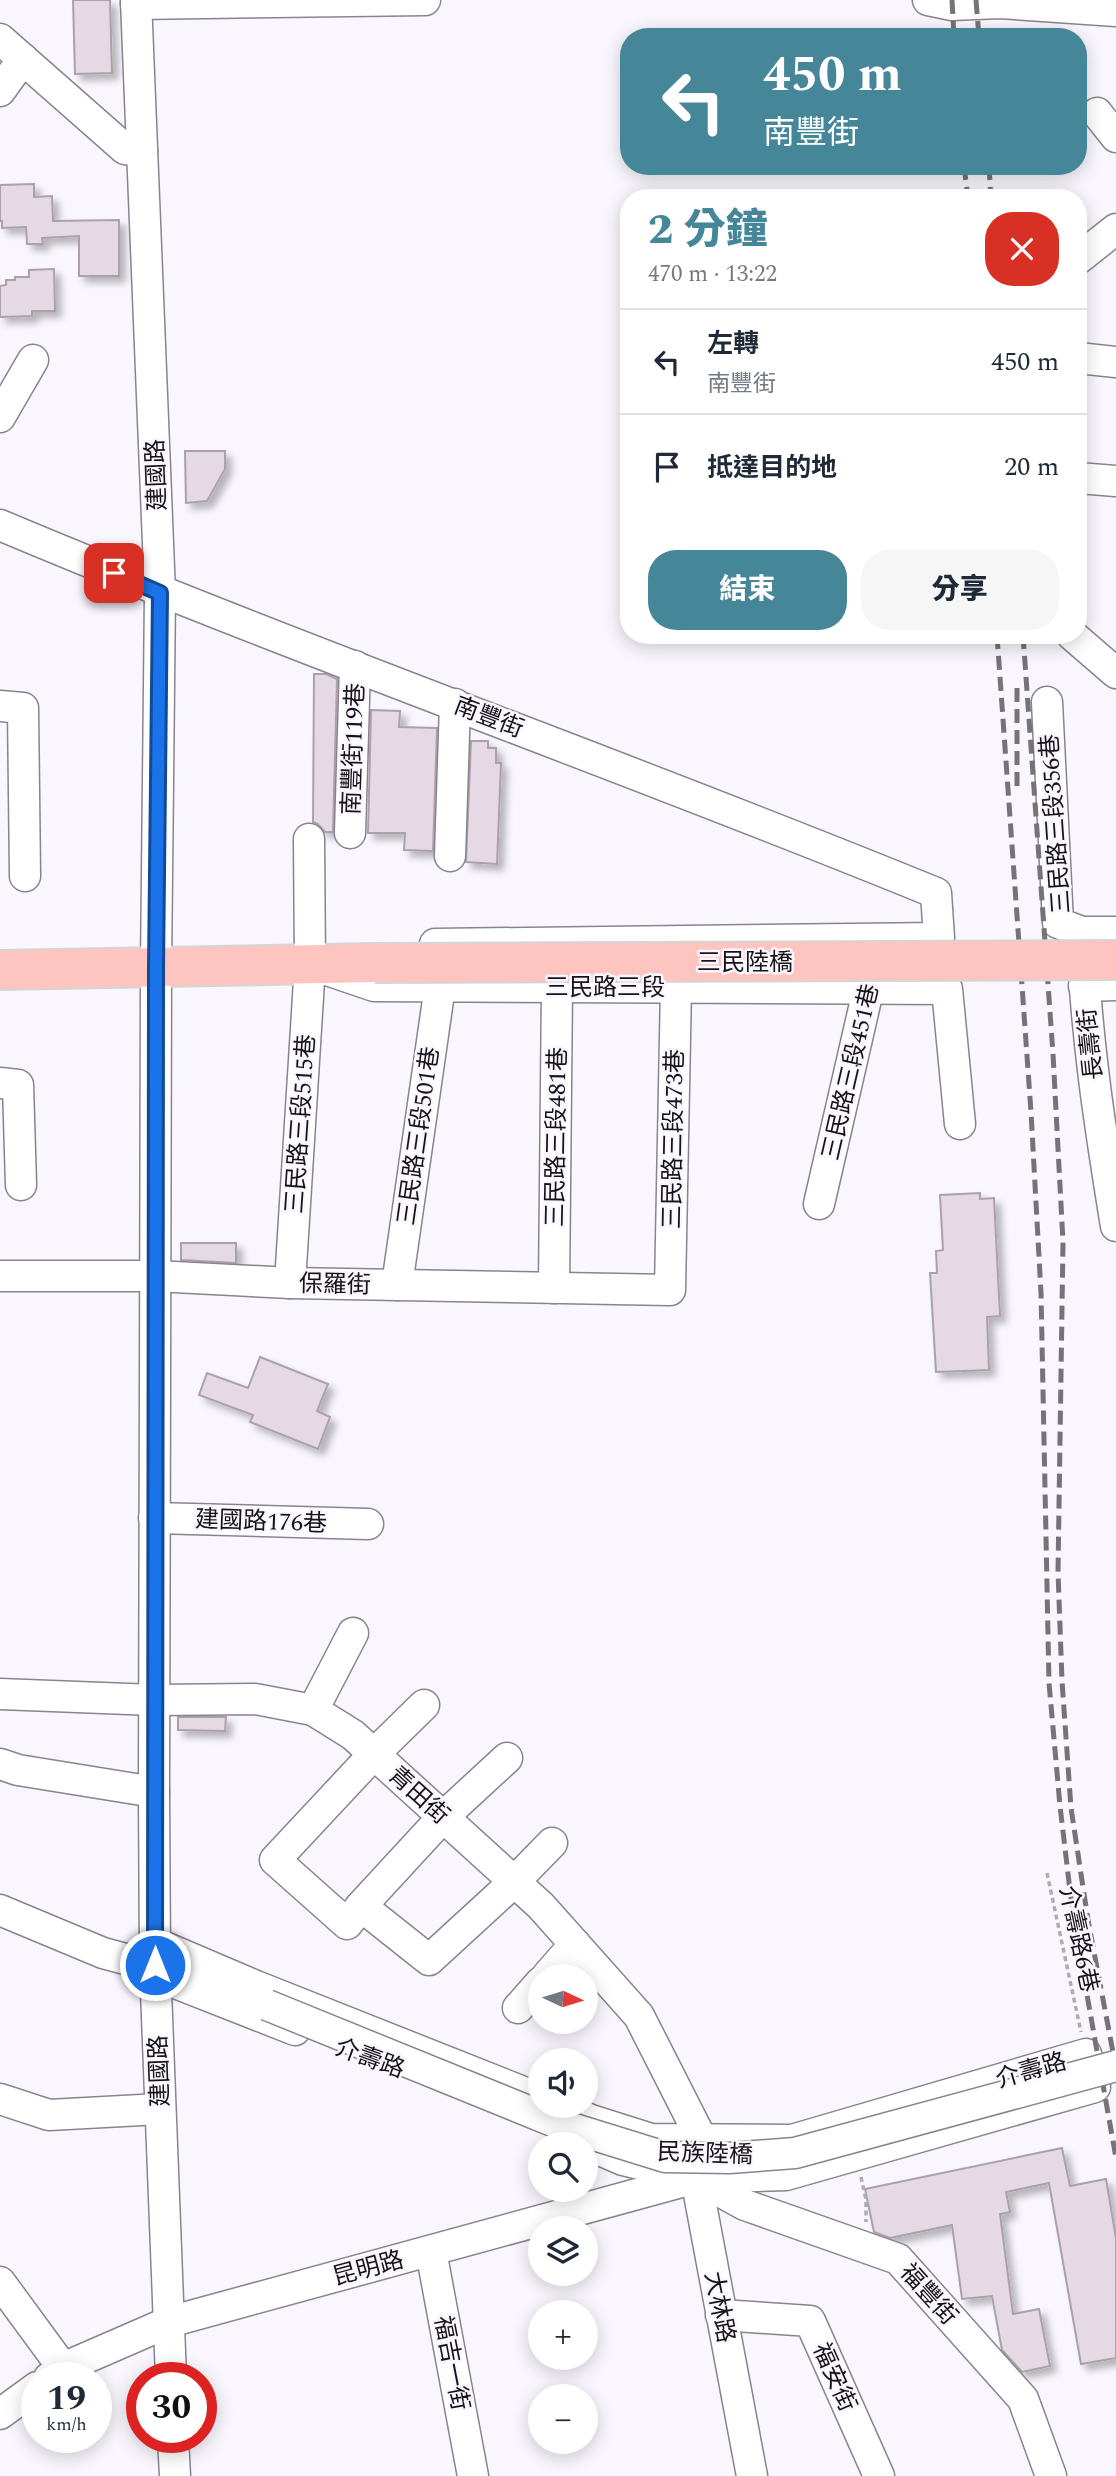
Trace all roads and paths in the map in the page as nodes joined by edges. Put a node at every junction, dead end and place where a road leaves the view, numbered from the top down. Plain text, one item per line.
1 (425, 0) edge
2 (928, 0) edge
3 (136, 2) edge
4 (1116, 11) edge
5 (0, 39) edge
6 (23, 59) junction
7 (0, 91) edge
8 (1097, 113) dead end
9 (1116, 137) edge
10 (142, 151) junction
11 (1116, 229) edge
12 (1087, 251) edge
13 (1087, 359) edge
14 (33, 360) dead end
15 (1116, 362) edge
16 (0, 416) edge
17 (1087, 479) edge
18 (1116, 481) edge
19 (0, 525) edge
20 (160, 593) junction
21 (1082, 644) edge
22 (355, 666) junction
23 (1116, 673) edge
24 (1047, 702) dead end
25 (456, 704) junction
26 (11, 707) edge
27 (12, 813) edge
28 (351, 833) dead end
29 (309, 839) dead end
30 (450, 856) dead end
31 (25, 876) dead end
32 (1082, 932) junction
33 (1116, 932) edge
34 (939, 937) joint
35 (878, 938) junction
36 (1116, 960) edge
37 (375, 963) joint
38 (310, 965) junction
39 (156, 968) junction
40 (0, 970) edge
41 (1116, 985) edge
42 (440, 986) junction
43 (557, 986) junction
44 (1084, 986) junction
45 (676, 987) junction
46 (871, 989) junction
47 (0, 1083) edge
48 (960, 1124) dead end
49 (22, 1185) dead end
50 (819, 1204) dead end
51 (1116, 1226) edge
52 (0, 1276) edge
53 (155, 1276) junction
54 (290, 1283) junction
55 (397, 1285) junction
56 (554, 1288) junction
57 (670, 1290) joint
58 (155, 1518) junction
59 (368, 1524) dead end
60 (353, 1633) dead end
61 (0, 1693) edge
62 (154, 1700) junction
63 (424, 1705) dead end
64 (313, 1710) junction
65 (374, 1754) junction
66 (507, 1758) dead end
67 (0, 1764) edge
68 (154, 1792) junction
69 (443, 1817) junction
70 (552, 1843) dead end
71 (1047, 1873) dead end
72 (514, 1882) junction
73 (361, 1906) junction
74 (0, 1910) edge
75 (575, 1944) junction
76 (155, 1961) junction
77 (558, 1964) edge
78 (528, 1997) edge
79 (267, 2005) joint
80 (518, 2008) dead end
81 (1086, 2054) junction
82 (1106, 2076) edge
83 (528, 2094) edge
84 (0, 2099) edge
85 (160, 2109) junction
86 (586, 2118) edge
87 (860, 2120) junction
88 (556, 2132) edge
89 (701, 2138) junction
90 (598, 2149) edge
91 (857, 2154) junction
92 (696, 2178) junction
93 (865, 2247) junction
94 (431, 2251) junction
95 (0, 2282) edge
96 (721, 2315) junction
97 (169, 2322) junction
98 (49, 2362) edge
99 (80, 2362) edge
100 (170, 2362) edge
101 (21, 2399) edge
102 (0, 2414) edge
103 (174, 2453) edge
104 (175, 2476) edge
105 (473, 2476) edge
106 (752, 2476) edge
107 (879, 2476) edge
108 (1051, 2476) edge

1 - 3 street
2 - 4 street
3 - 10 street, 建國路
5 - 6 street
6 - 7 street
6 - 10 street
8 - 9 street
10 - 20 street, 建國路
11 - 12 street
13 - 15 street
14 - 16 street
17 - 18 street
19 - 20 street, 南豐街
20 - 22 street, 南豐街
20 - 39 street, 建國路
21 - 23 street
22 - 25 street, 南豐街
22 - 28 street, 南豐街119巷
24 - 32 street, 三民路三段356巷
25 - 30 street
25 - 34 street, 南豐街
26 - 27 street
27 - 31 street
29 - 38 street, 三民路三段515巷
32 - 33 street
32 - 44 street
34 - 35 street, 三民路三段
35 - 38 street, 三民路三段
35 - 46 street, 三民路三段451巷
36 - 37 main road, 三民陸橋, bridge
37 - 38 main road, 三民路三段
38 - 39 main road, 三民路三段
38 - 42 street, 三民路三段
38 - 54 street, 三民路三段515巷
39 - 40 main road, 三民路三段
39 - 53 street, 建國路
41 - 44 street
42 - 43 street, 三民路三段
42 - 55 street, 三民路三段501巷
43 - 45 street, 三民路三段
43 - 56 street, 三民路三段481巷
44 - 51 street, 長壽街
45 - 46 street, 三民路三段
45 - 57 street, 三民路三段473巷
46 - 48 street, 三民路三段
46 - 50 street, 三民路三段451巷
47 - 49 street
52 - 53 street, 保羅街
53 - 54 street, 保羅街
53 - 58 street, 建國路
54 - 55 street, 保羅街
55 - 56 street, 保羅街
56 - 57 street, 保羅街
58 - 59 street, 建國路176巷
58 - 62 street, 建國路
60 - 64 street
61 - 62 street, 青田街
62 - 64 street, 青田街
62 - 68 street, 建國路
63 - 65 street
64 - 65 street, 青田街
65 - 69 street, 青田街
65 - 73 street
66 - 69 street
67 - 68 street
68 - 76 street, 建國路
69 - 72 street, 青田街
69 - 73 street
70 - 72 street
71 - 81 path, 介壽路6巷
72 - 73 street
72 - 75 street, 青田街
74 - 76 street, 介壽路
75 - 77 street
75 - 89 street, 青田街
76 - 79 street, 介壽路
76 - 83 street, 介壽路
76 - 85 street, 建國路
76 - 88 street, 介壽路
78 - 80 street
79 - 82 street, 民族陸橋, bridge
81 - 82 street, 介壽路
81 - 87 street, 介壽路
82 - 91 street, 介壽路
84 - 85 street
85 - 97 street, 建國路
86 - 89 street, 介壽路
87 - 89 street, 介壽路
87 - 91 street
89 - 92 street, 大林路
90 - 92 street, 介壽路
91 - 92 street, 介壽路
91 - 93 path
92 - 93 street, 福豐街
92 - 94 street, 昆明路
92 - 96 street, 大林路
93 - 108 street, 福豐街
94 - 97 street, 昆明路
94 - 105 street, 福吉一街
95 - 98 street
96 - 106 street, 大林路
96 - 107 street, 福安街
97 - 99 street, 昆明路
97 - 100 street, 建國路
101 - 102 street
103 - 104 street

